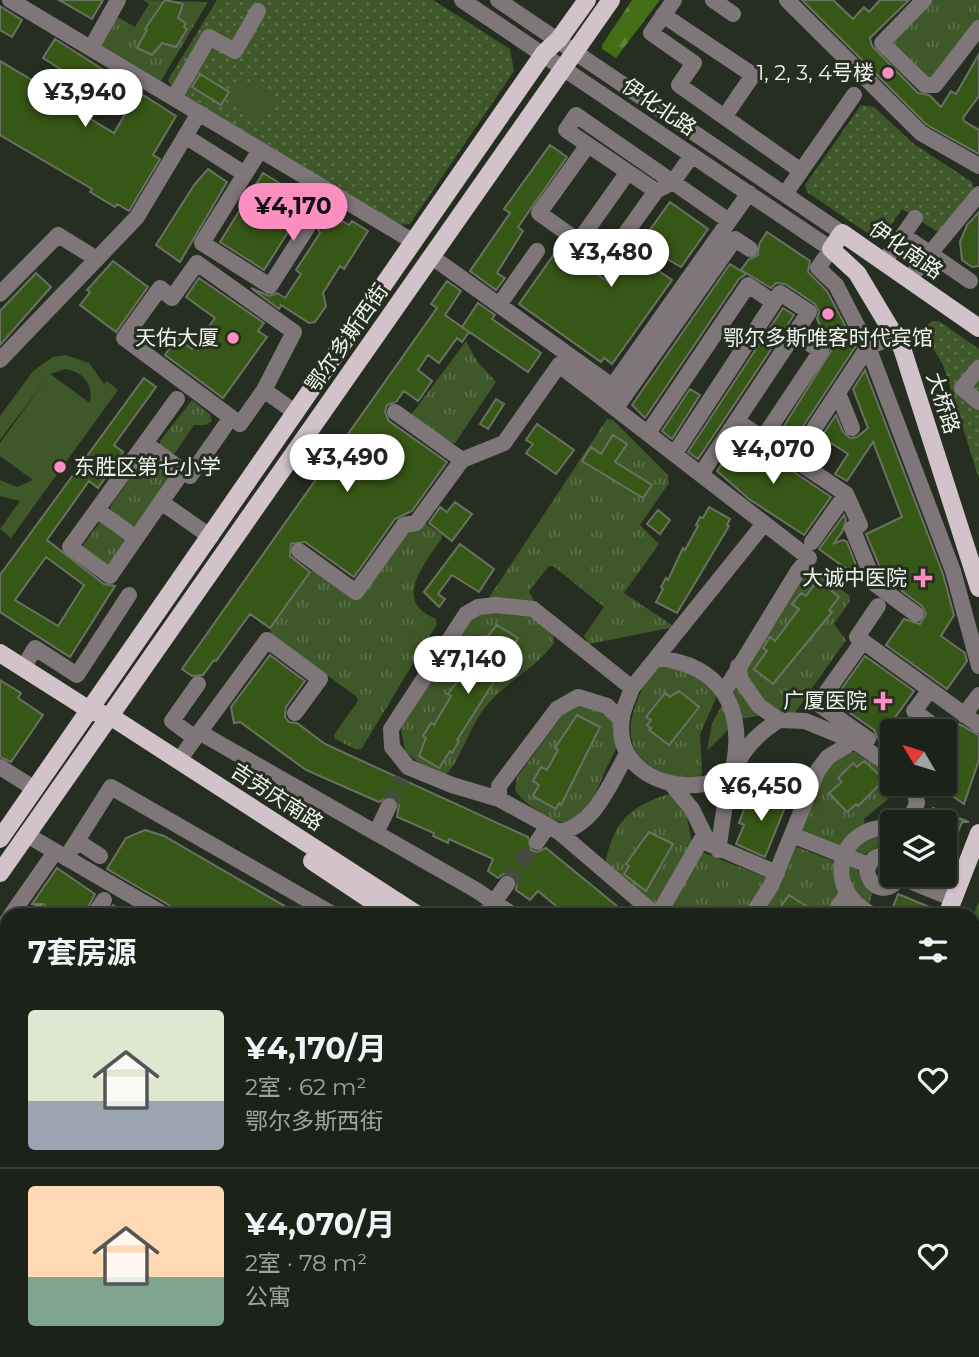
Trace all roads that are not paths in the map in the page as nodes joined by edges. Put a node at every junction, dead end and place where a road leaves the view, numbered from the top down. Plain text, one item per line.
1 (10, 0) edge
2 (118, 0) edge
3 (462, 0) edge
4 (498, 0) edge
5 (587, 0) edge
6 (611, 0) edge
7 (674, 0) edge
8 (713, 0) edge
9 (787, 0) edge
10 (924, 0) edge
11 (258, 11) dead end
12 (733, 14) dead end
13 (663, 15) junction
14 (979, 28) edge
15 (559, 39) junction
16 (91, 48) junction
17 (575, 51) junction
18 (544, 53) junction
19 (564, 68) junction
20 (853, 95) dead end
21 (174, 98) junction
22 (199, 113) junction
23 (725, 116) junction
24 (186, 136) junction
25 (588, 145) junction
26 (260, 149) junction
27 (692, 155) junction
28 (979, 166) edge
29 (801, 171) junction
30 (628, 172) junction
31 (245, 174) junction
32 (673, 182) junction
33 (656, 191) junction
34 (749, 193) junction
35 (785, 194) junction
36 (979, 194) edge
37 (915, 218) dead end
38 (729, 221) junction
39 (307, 228) dead end
40 (842, 233) junction
41 (903, 234) junction
42 (414, 242) junction
43 (579, 242) junction
44 (750, 249) dead end
45 (831, 249) junction
46 (537, 251) dead end
47 (930, 253) junction
48 (432, 257) junction
49 (97, 259) junction
50 (884, 262) junction
51 (909, 279) junction
52 (970, 281) dead end
53 (0, 294) edge
54 (773, 302) junction
55 (499, 305) junction
56 (976, 321) edge
57 (795, 334) junction
58 (895, 336) junction
59 (868, 347) junction
60 (0, 360) edge
61 (979, 368) edge
62 (687, 376) junction
63 (264, 390) junction
64 (838, 393) junction
65 (714, 394) junction
66 (611, 397) junction
67 (177, 399) dead end
68 (979, 402) edge
69 (395, 412) dead end
70 (296, 413) junction
71 (737, 421) junction
72 (225, 426) dead end
73 (852, 428) dead end
74 (649, 433) junction
75 (763, 438) junction
76 (145, 443) junction
77 (679, 447) dead end
78 (794, 459) junction
79 (462, 460) junction
80 (705, 468) dead end
81 (183, 471) junction
82 (846, 494) junction
83 (161, 502) junction
84 (97, 510) junction
85 (764, 524) junction
86 (211, 537) junction
87 (136, 538) junction
88 (812, 542) dead end
89 (299, 551) dead end
90 (979, 588) edge
91 (129, 595) dead end
92 (878, 606) dead end
93 (916, 614) dead end
94 (863, 641) junction
95 (0, 653) edge
96 (656, 658) junction
97 (738, 666) junction
98 (979, 666) edge
99 (23, 668) junction
100 (198, 684) dead end
101 (632, 688) junction
102 (930, 690) junction
103 (724, 692) junction
104 (979, 695) edge
105 (91, 711) junction
106 (295, 713) dead end
107 (964, 715) junction
108 (108, 719) junction
109 (924, 719) edge
110 (621, 720) junction
111 (779, 720) junction
112 (979, 725) edge
113 (197, 735) junction
114 (854, 741) junction
115 (880, 748) edge
116 (627, 754) junction
117 (880, 759) edge
118 (179, 760) junction
119 (0, 767) edge
120 (733, 768) junction
121 (672, 785) junction
122 (36, 789) junction
123 (499, 799) junction
124 (389, 806) tunnel mouth
125 (880, 828) edge
126 (554, 829) junction
127 (376, 833) junction
128 (979, 833) edge
129 (27, 835) junction
130 (705, 835) junction
131 (792, 835) junction
132 (0, 839) edge
133 (77, 841) junction
134 (537, 842) tunnel mouth
135 (718, 850) junction
136 (61, 855) junction
137 (100, 856) dead end
138 (844, 856) junction
139 (880, 856) edge
140 (868, 865) junction
141 (0, 873) edge
142 (777, 873) junction
143 (507, 884) tunnel mouth
144 (886, 887) edge
145 (918, 887) edge
146 (881, 888) junction
147 (847, 894) junction
148 (104, 900) dead end
149 (951, 907) edge
150 (17, 908) edge
151 (99, 908) edge
152 (153, 908) edge
153 (322, 908) edge
154 (383, 908) edge
155 (407, 908) edge
156 (488, 908) edge
157 (491, 908) edge
158 (649, 908) edge
159 (661, 908) edge
160 (756, 908) edge
161 (838, 908) edge
162 (858, 908) edge
163 (873, 908) edge

1 - 16 street
2 - 16 street
3 - 18 street, 伊化北路
4 - 15 street, 伊化北路
5 - 15 main road, 鄂尔多斯西街
6 - 17 main road, 鄂尔多斯西街
7 - 13 street
8 - 12 street
9 - 28 street
10 - 14 street
11 - 21 street
13 - 23 street
13 - 23 street
15 - 17 street, 伊化北路
15 - 18 main road, 鄂尔多斯西街
16 - 21 street
17 - 19 main road, 鄂尔多斯西街
17 - 35 street, 伊化北路
18 - 19 street, 伊化北路
18 - 42 main road, 鄂尔多斯西街
19 - 27 street, 伊化北路
19 - 48 main road, 鄂尔多斯西街
20 - 29 street
21 - 22 street
22 - 24 street
22 - 26 street
23 - 29 street
24 - 31 street
24 - 49 street
25 - 30 street
25 - 32 street
25 - 43 street
26 - 31 street
26 - 42 street
27 - 32 street
27 - 34 street, 伊化北路
29 - 35 street
30 - 33 street
30 - 43 street
31 - 39 street
32 - 33 street
32 - 38 street
33 - 43 street
34 - 38 street
34 - 45 street, 伊化北路
35 - 40 street, 伊化北路
36 - 47 street
37 - 41 street
38 - 66 street
40 - 45 main road
40 - 50 main road, 伊化南路
41 - 47 street
41 - 50 street
42 - 70 main road, 鄂尔多斯西街
44 - 66 street
45 - 58 main road, 大桥路
45 - 59 street
46 - 55 street
47 - 51 street
47 - 52 street
48 - 55 street
48 - 108 main road, 鄂尔多斯西街
49 - 53 street
49 - 60 street
50 - 51 main road, 伊化南路
51 - 56 main road, 伊化南路
54 - 57 street
54 - 62 street
54 - 65 street
55 - 66 street
57 - 71 street
57 - 75 street
58 - 59 street
58 - 90 main road, 大桥路
59 - 64 street
59 - 98 street
61 - 68 street
62 - 65 street
62 - 74 street
63 - 63 street
63 - 70 street
64 - 73 street
64 - 78 street
65 - 77 street
66 - 74 street
66 - 79 street
67 - 76 street
69 - 79 street
70 - 86 main road, 鄂尔多斯西街
71 - 75 street
71 - 80 street
72 - 81 street
74 - 85 street
75 - 78 street
76 - 81 street
76 - 84 street
78 - 82 street
79 - 89 street
81 - 83 street
82 - 88 street
82 - 93 street
83 - 86 street
83 - 87 street
84 - 87 street
84 - 87 street
85 - 96 street
85 - 97 street
86 - 105 main road, 鄂尔多斯西街
91 - 99 street
92 - 94 street
94 - 102 street
94 - 115 street
95 - 99 main road
96 - 101 street
96 - 103 street
97 - 103 street
97 - 111 street
99 - 105 main road
100 - 113 street
101 - 110 street
101 - 123 street
102 - 107 street
102 - 109 street
103 - 120 street
104 - 107 street
105 - 108 main road
105 - 122 main road, 鄂尔多斯西街
106 - 113 street
107 - 112 street
108 - 118 main road, 吉劳庆南路
108 - 129 main road, 鄂尔多斯西街
108 - 154 main road, 吉劳庆南路
110 - 116 street
110 - 123 street
111 - 114 street
111 - 120 street
113 - 118 street
113 - 127 street
114 - 117 street
114 - 131 street
116 - 121 street
116 - 126 street
118 - 155 main road, 吉劳庆南路
119 - 122 street
120 - 121 street
120 - 135 street
121 - 130 street
122 - 132 main road, 鄂尔多斯西街
123 - 126 street
124 - 127 street
125 - 138 street
126 - 134 street
126 - 158 street
127 - 156 street
128 - 149 main road
129 - 136 street
129 - 141 main road, 鄂尔多斯西街
130 - 135 street
130 - 159 street
131 - 138 street
131 - 142 street
133 - 136 street
133 - 137 street
133 - 153 street
135 - 142 street
136 - 150 street
136 - 152 street
138 - 140 street
138 - 147 street
139 - 140 street
140 - 146 street
142 - 160 street
143 - 157 street
144 - 146 street
145 - 149 street
146 - 163 street
147 - 161 street
147 - 162 street
148 - 151 street

